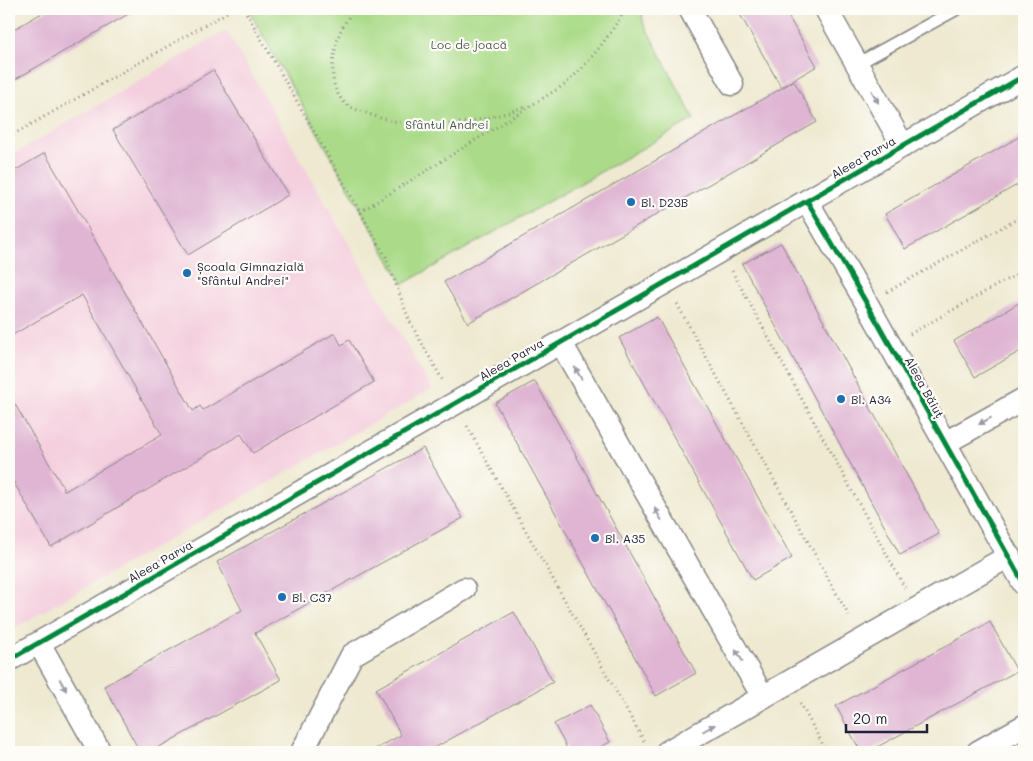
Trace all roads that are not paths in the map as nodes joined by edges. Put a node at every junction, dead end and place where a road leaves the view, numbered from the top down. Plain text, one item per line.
1 (690, 9) edge
2 (826, 9) edge
3 (957, 9) edge
4 (857, 64) junction
5 (1024, 76) edge
6 (732, 84) dead end
7 (903, 146) junction
8 (807, 201) junction
9 (560, 343) junction
10 (1024, 399) edge
11 (945, 443) junction
12 (1008, 556) junction
13 (1024, 584) edge
14 (464, 589) dead end
15 (39, 643) junction
16 (9, 660) edge
17 (763, 697) junction
18 (1024, 726) edge
19 (100, 752) edge
20 (302, 752) edge
21 (667, 752) edge
22 (978, 752) edge

1 - 6 street
2 - 4 street, Aleea Parva
3 - 4 lane
4 -> 7 street, Aleea Parva
5 - 7 street, Aleea Parva
7 - 8 street, Aleea Parva
8 - 9 street, Aleea Parva
8 - 11 street, Aleea Băiuț
9 - 15 street, Aleea Parva
17 -> 9 street
10 -> 11 street
11 - 12 street, Aleea Băiuț
12 - 13 street, Aleea Băiuț
12 - 17 street
14 - 20 street
15 - 16 street, Aleea Parva
15 -> 19 street
21 -> 17 street
18 - 22 street

